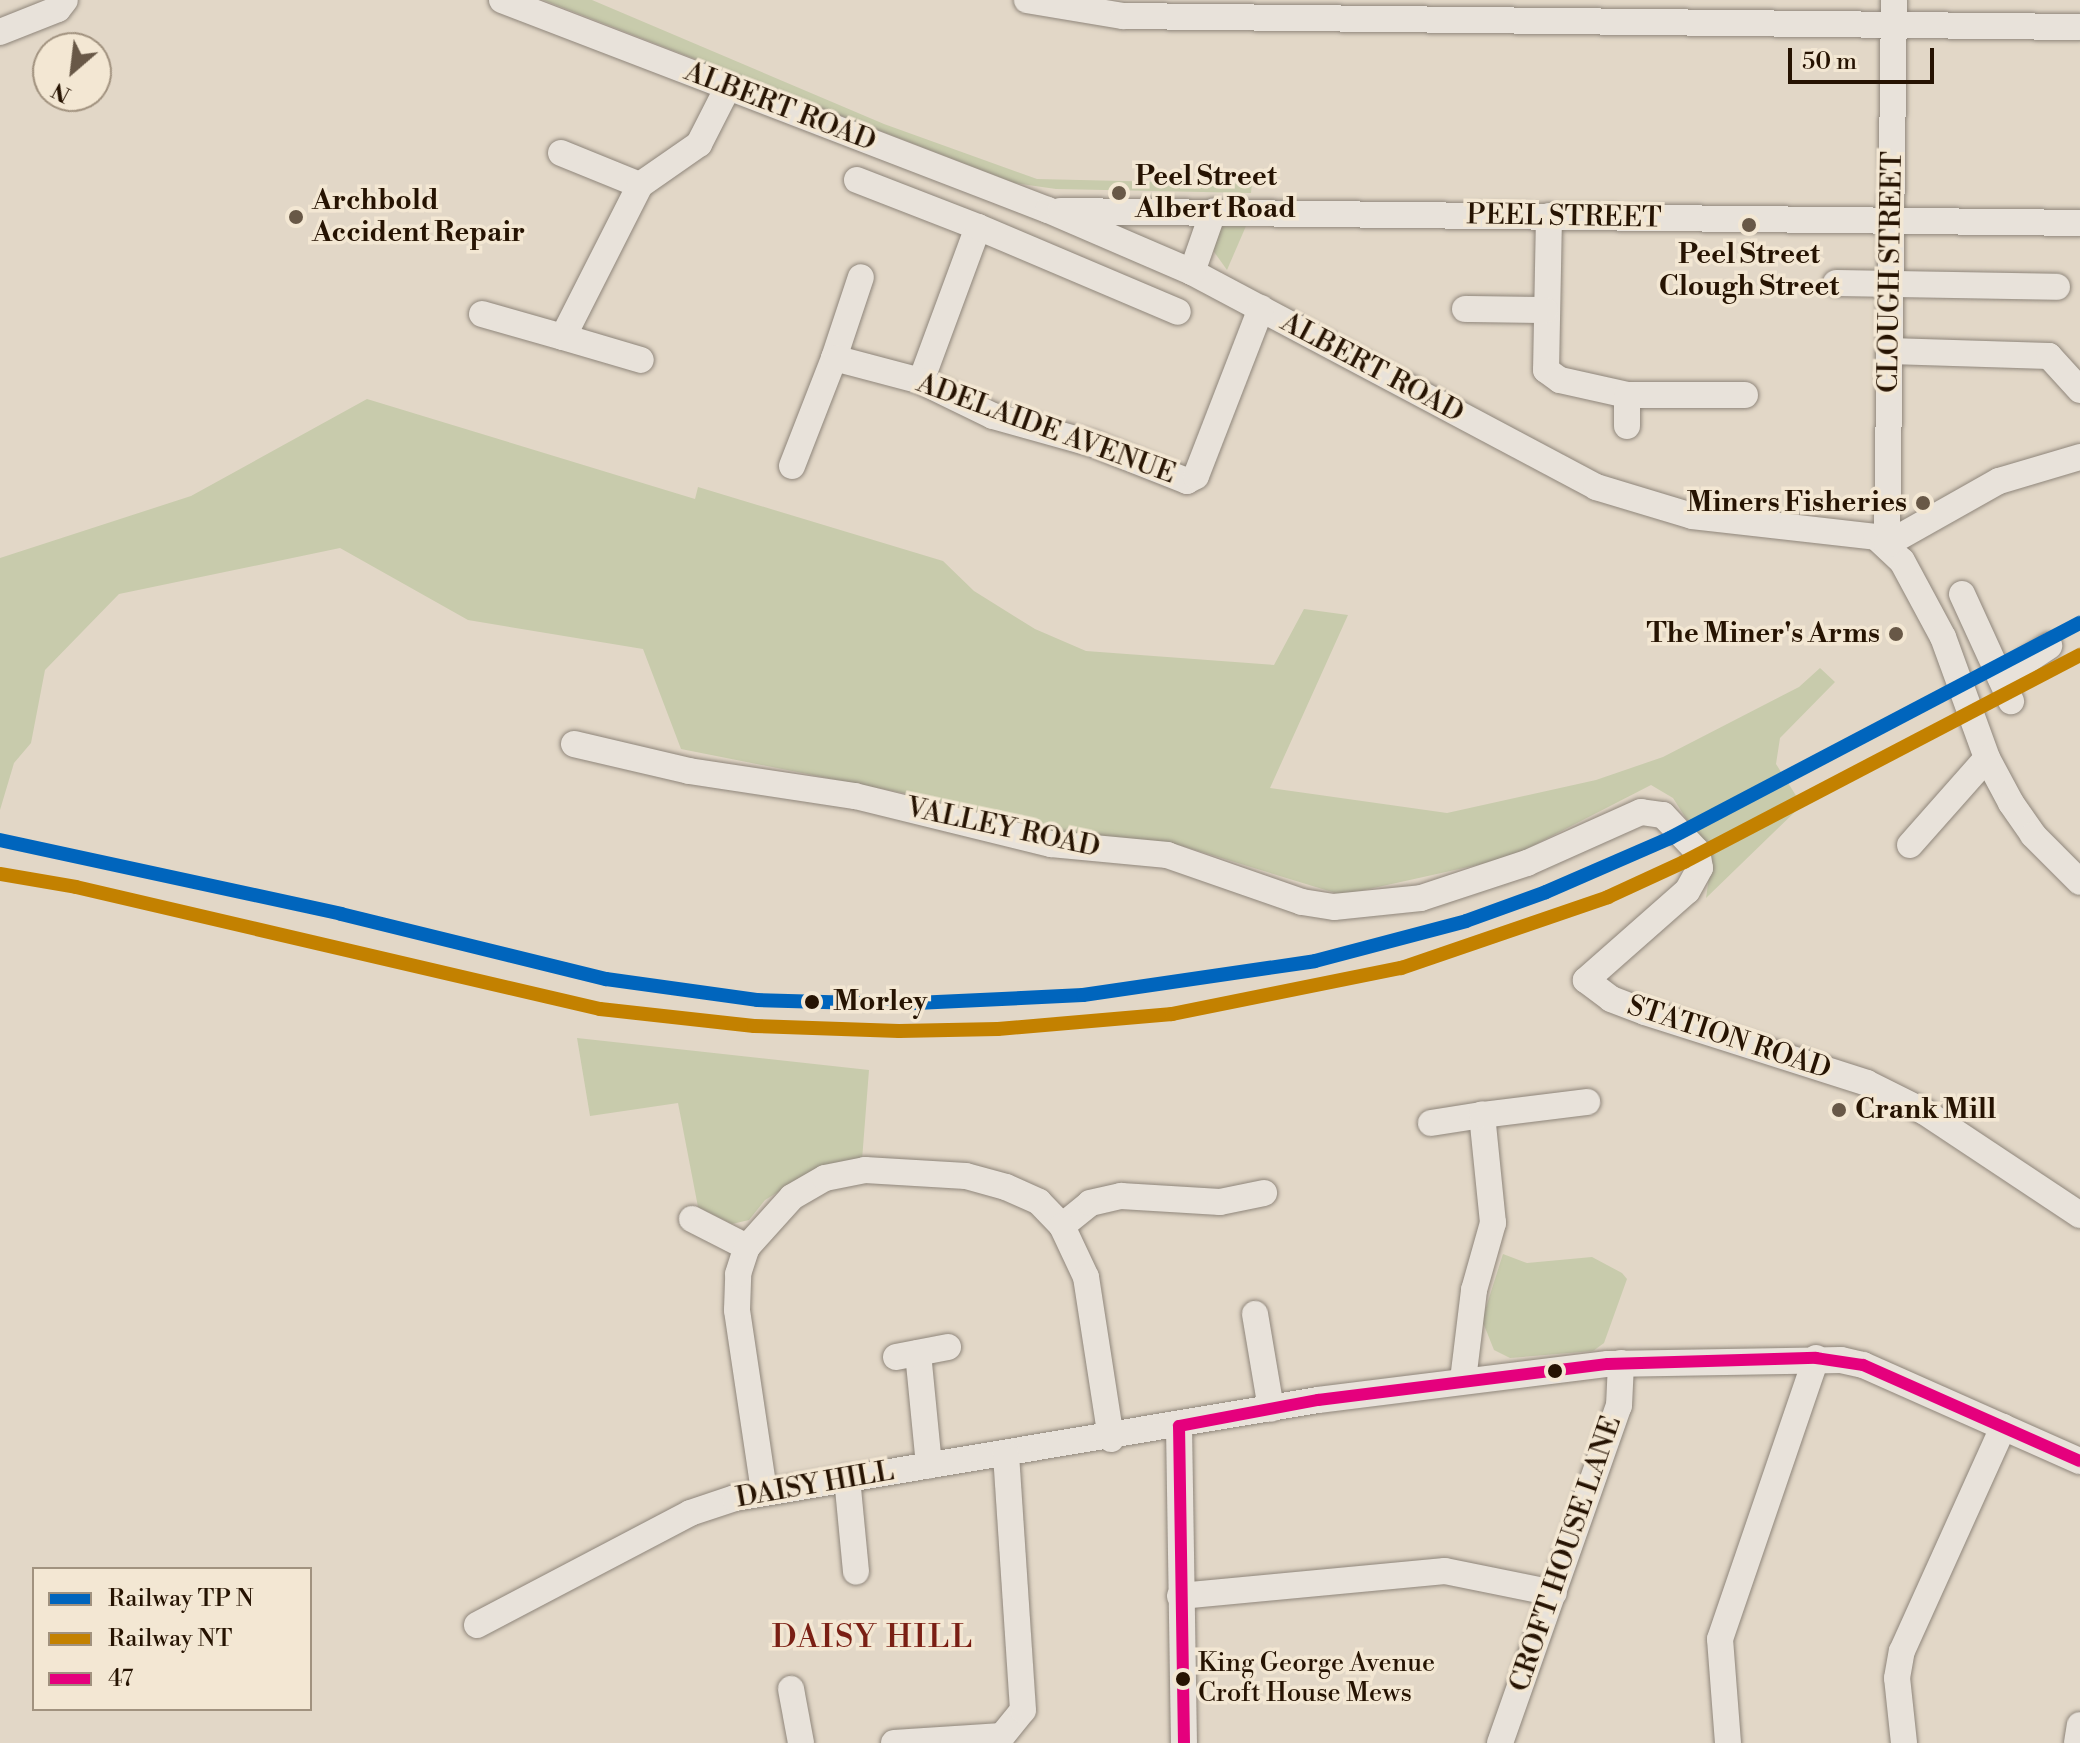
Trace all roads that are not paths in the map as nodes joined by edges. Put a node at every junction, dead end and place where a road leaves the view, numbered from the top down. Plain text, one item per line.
1 (65, 0) edge
2 (502, 0) edge
3 (1027, 0) edge
4 (1352, 10) edge
5 (1439, 11) edge
6 (1651, 12) edge
7 (1894, 13) edge
8 (2080, 27) edge
9 (0, 32) edge
10 (728, 87) junction
11 (561, 153) dead end
12 (857, 180) dead end
13 (640, 185) junction
14 (1048, 210) junction
15 (1213, 212) junction
16 (1549, 216) junction
17 (1892, 221) junction
18 (2080, 223) edge
19 (978, 227) junction
20 (1192, 272) junction
21 (861, 277) dead end
22 (1836, 283) dead end
23 (1891, 284) junction
24 (2057, 287) dead end
25 (1261, 308) junction
26 (1465, 309) dead end
27 (1545, 310) junction
28 (1178, 312) dead end
29 (482, 314) dead end
30 (563, 337) junction
31 (1890, 351) junction
32 (834, 358) junction
33 (641, 360) dead end
34 (921, 381) junction
35 (2080, 390) edge
36 (1627, 395) junction
37 (1745, 395) dead end
38 (1627, 426) dead end
39 (2080, 457) edge
40 (792, 466) dead end
41 (1887, 544) junction
42 (1962, 594) dead end
43 (1976, 617) junction
44 (1943, 637) junction
45 (2049, 646) dead end
46 (574, 744) dead end
47 (1987, 758) junction
48 (1910, 845) dead end
49 (2080, 882) edge
50 (1586, 980) joint
51 (1587, 1102) dead end
52 (1482, 1115) junction
53 (1431, 1123) dead end
54 (1264, 1193) dead end
55 (2080, 1215) edge
56 (692, 1219) dead end
57 (1062, 1226) junction
58 (747, 1247) junction
59 (1255, 1314) dead end
60 (948, 1347) dead end
61 (1816, 1358) junction
62 (1621, 1363) junction
63 (1463, 1380) junction
64 (1271, 1409) junction
65 (1179, 1426) junction
66 (2003, 1427) junction
67 (1111, 1439) junction
68 (1006, 1454) junction
69 (2080, 1461) edge
70 (929, 1465) junction
71 (847, 1478) junction
72 (764, 1491) junction
73 (856, 1572) dead end
74 (1554, 1593) junction
75 (1180, 1596) junction
76 (477, 1625) dead end
77 (791, 1689) dead end
78 (2080, 1725) edge
79 (801, 1743) edge
80 (894, 1743) edge
81 (1184, 1743) edge
82 (1500, 1743) edge
83 (1728, 1743) edge
84 (1904, 1743) edge
85 (2077, 1743) edge

1 - 9 street
2 - 10 street, ALBERT ROAD
3 - 4 street
4 - 5 street
5 - 6 street
6 - 7 street
7 - 8 street
7 - 17 street, CLOUGH STREET
10 - 13 street
10 - 14 street, ALBERT ROAD
11 - 13 street
12 - 19 street
13 - 30 street
14 - 15 street, PEEL STREET
14 - 20 street, ALBERT ROAD
15 - 16 street, PEEL STREET
15 - 20 street
16 - 17 street, PEEL STREET
16 - 27 street
17 - 18 street, PEEL STREET
17 - 23 street, CLOUGH STREET
19 - 28 street
19 - 34 street
20 - 25 street, ALBERT ROAD
21 - 32 street
22 - 23 street
23 - 24 street
23 - 31 street, CLOUGH STREET
25 - 34 street, ADELAIDE AVENUE
25 - 41 street, ALBERT ROAD
26 - 27 street
27 - 36 street
29 - 30 street
30 - 33 street
31 - 35 street
31 - 41 street, CLOUGH STREET
32 - 34 street, ADELAIDE AVENUE
32 - 40 street
36 - 37 street
36 - 38 street
39 - 41 street
41 - 44 street
42 - 43 street
43 - 44 street
43 - 45 street
44 - 47 street
46 - 50 street, VALLEY ROAD
47 - 48 street
47 - 49 street
50 - 55 street, STATION ROAD
51 - 52 street
52 - 53 street
52 - 63 street
54 - 57 street
56 - 58 street
57 - 58 street
57 - 67 street
58 - 72 street
59 - 64 street
60 - 70 street
61 - 62 street, DAISY HILL
61 - 66 street, DAISY HILL
61 - 83 street
62 - 63 street, DAISY HILL
62 - 74 street, CROFT HOUSE LANE
63 - 64 street, DAISY HILL
64 - 65 street, DAISY HILL
65 - 67 street, DAISY HILL
65 - 75 street
66 - 69 street, DAISY HILL
66 - 84 street
67 - 68 street, DAISY HILL
68 - 70 street, DAISY HILL
68 - 80 street
70 - 71 street, DAISY HILL
71 - 72 street, DAISY HILL
71 - 73 street
72 - 76 street, DAISY HILL
74 - 75 street
74 - 82 street, CROFT HOUSE LANE
75 - 81 street
77 - 79 street
78 - 85 street

